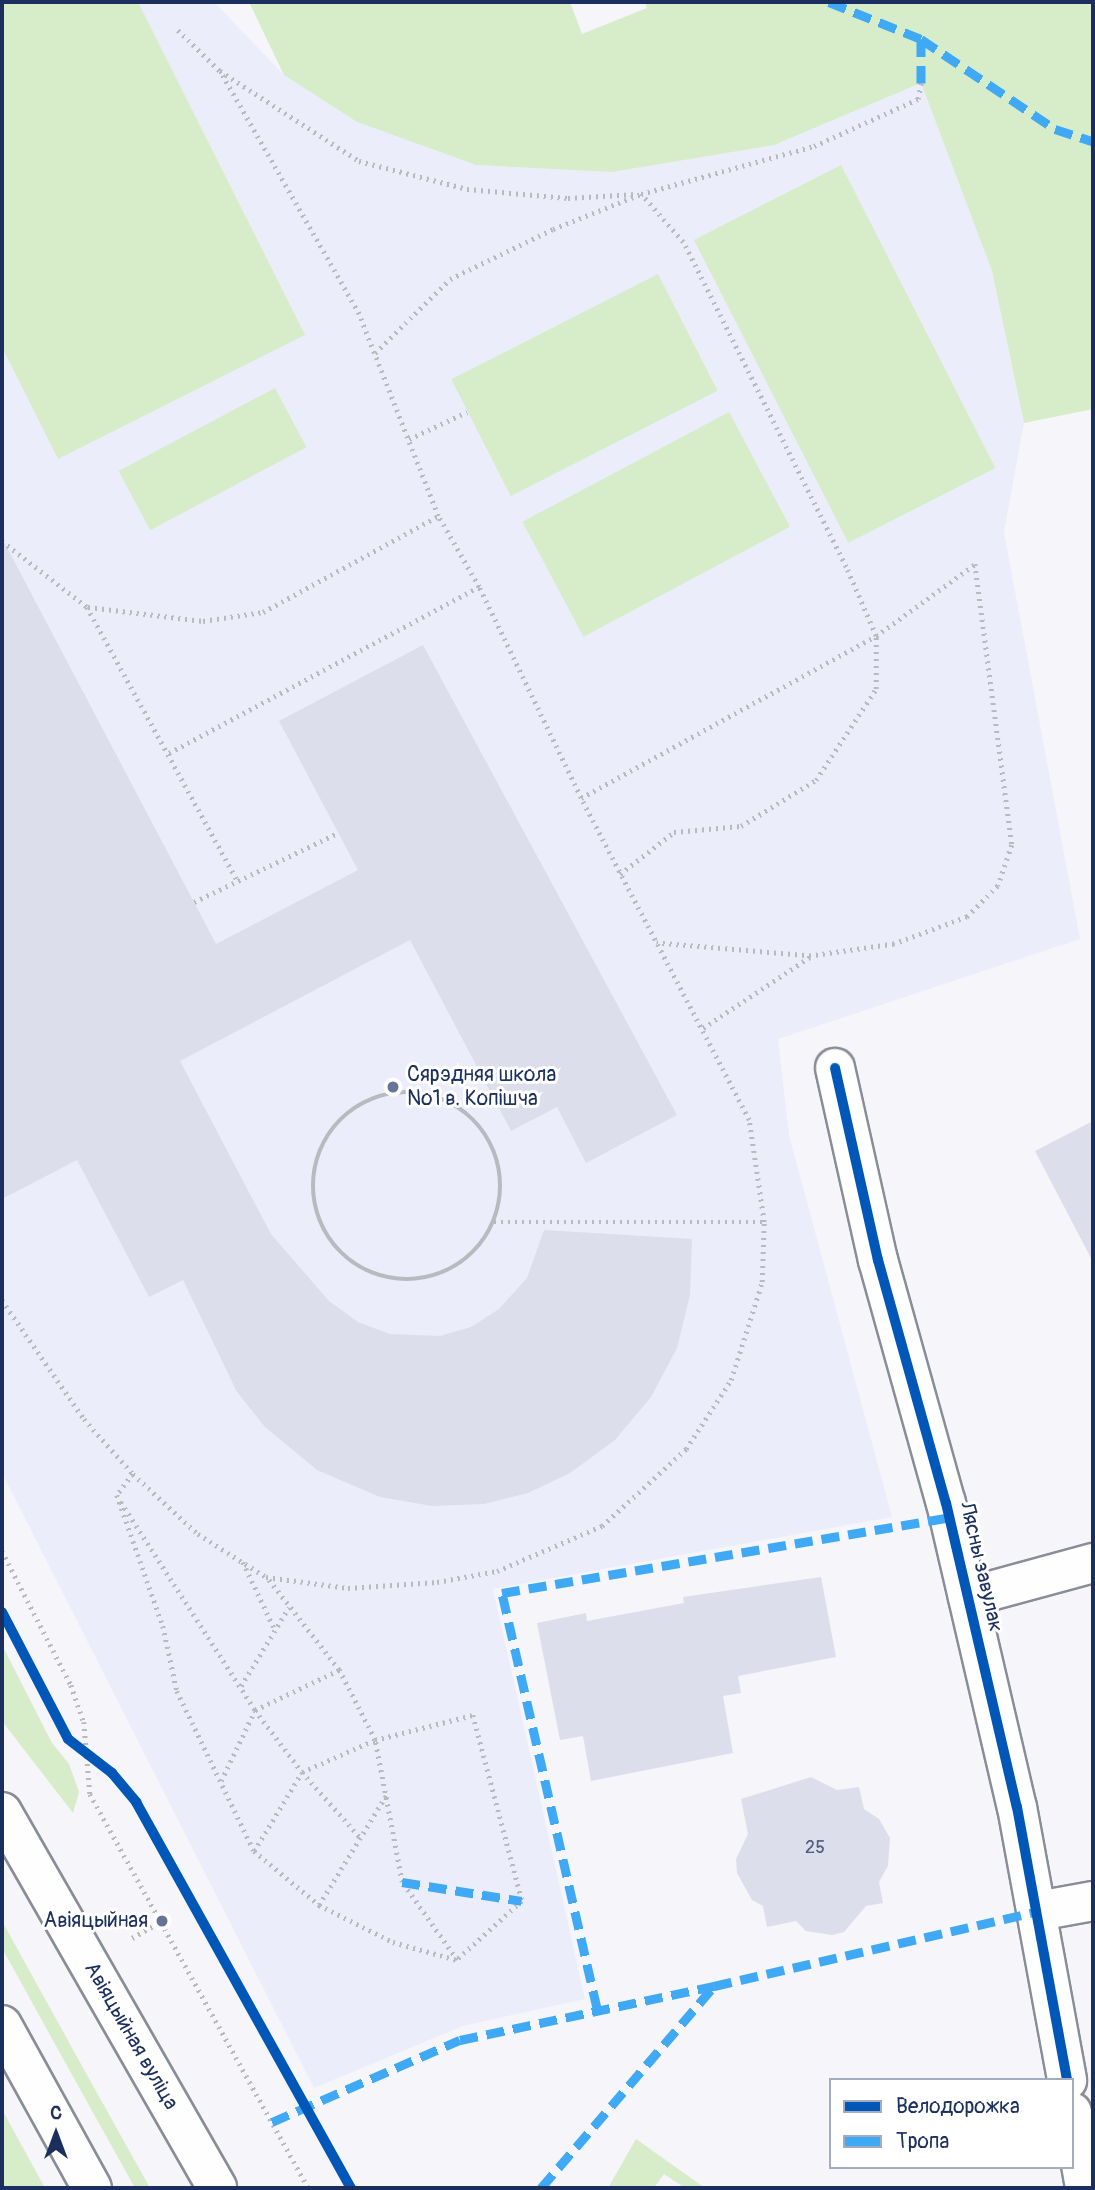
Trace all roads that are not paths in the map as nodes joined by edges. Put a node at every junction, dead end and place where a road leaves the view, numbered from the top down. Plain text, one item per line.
1 (835, 1068) dead end
2 (1093, 1563) edge
3 (968, 1597) junction
4 (2, 1812) edge
5 (1093, 1901) edge
6 (1038, 1911) junction
7 (2, 2025) edge
8 (1067, 2078) edge
9 (1074, 2124) edge
10 (92, 2188) edge
11 (217, 2188) edge
12 (1085, 2188) edge

1 - 3 street, Лясны завулак
2 - 3 street, Лясны завулак
3 - 6 street, Лясны завулак
4 - 11 street, Авіяцыйная вуліца
5 - 6 street
6 - 8 street, Лясны завулак
7 - 10 street
9 - 12 street

